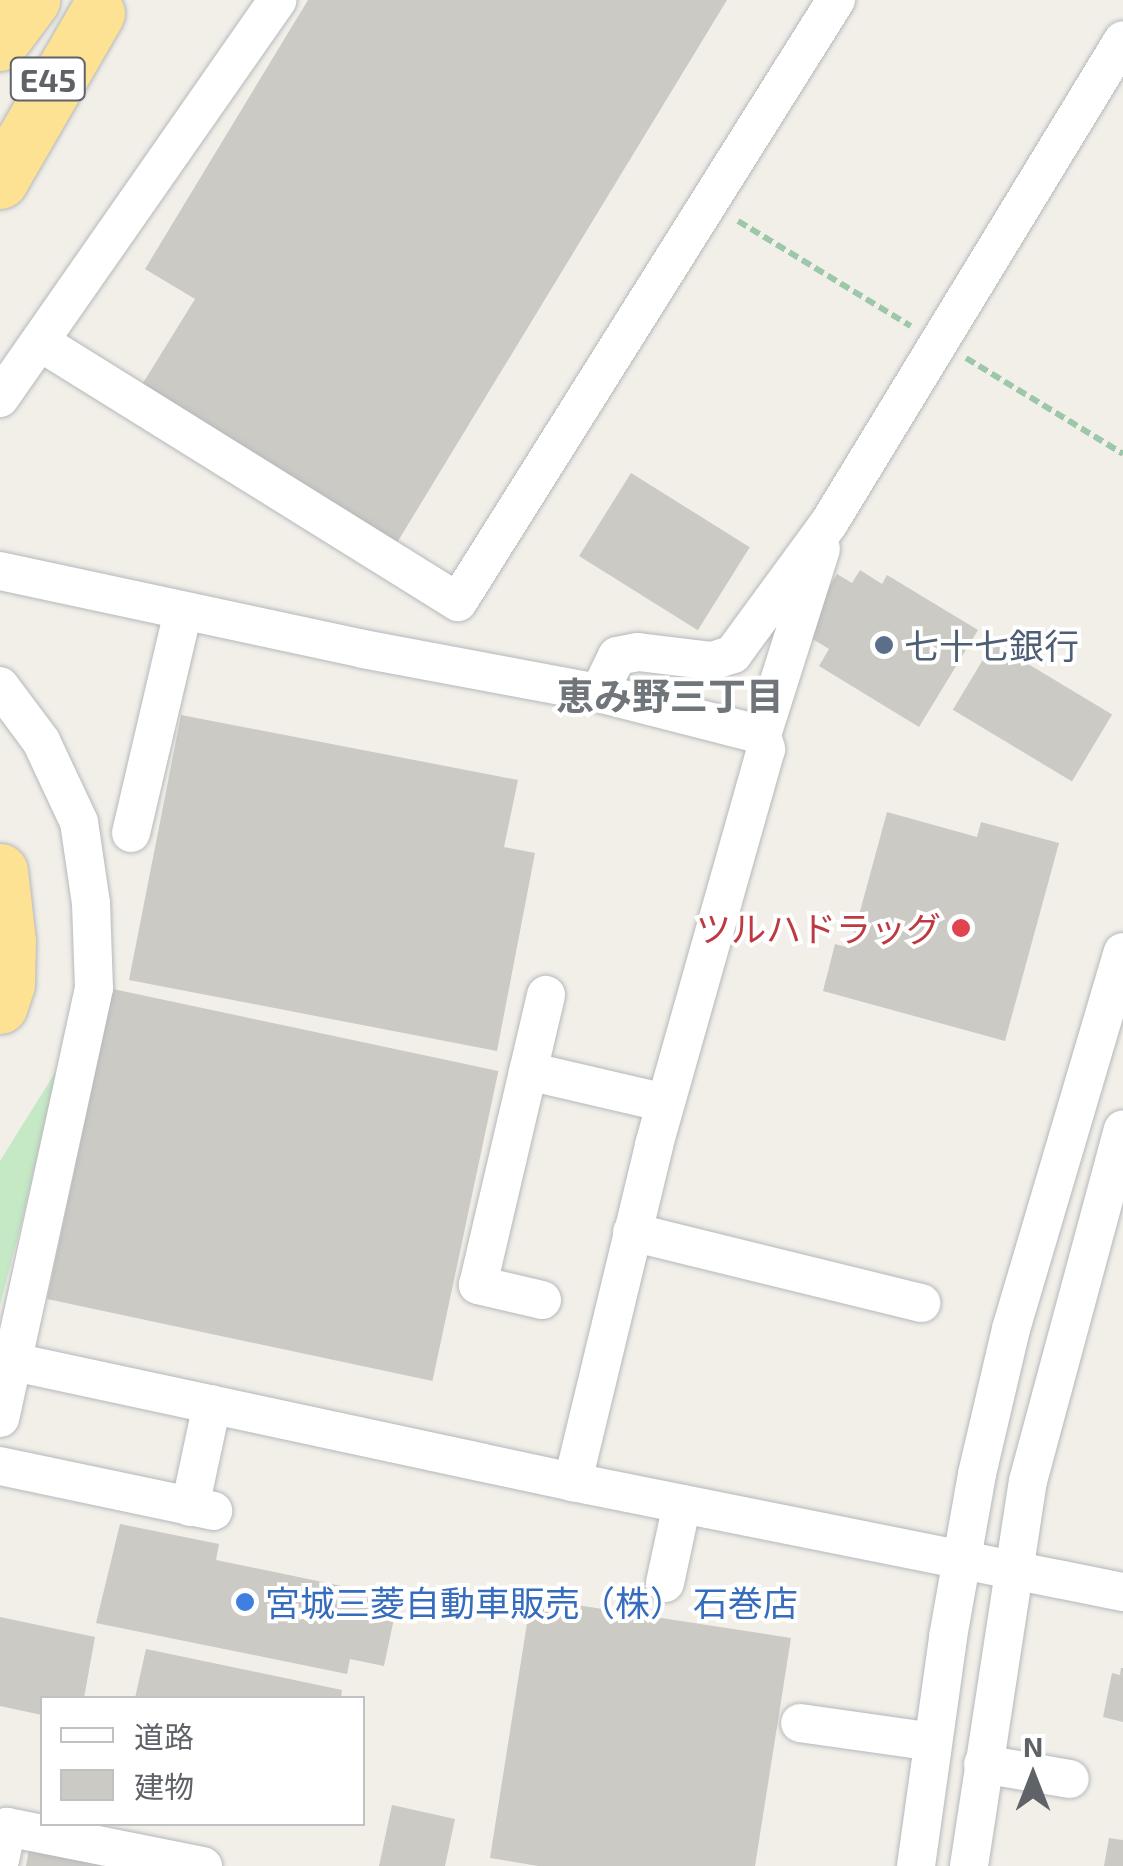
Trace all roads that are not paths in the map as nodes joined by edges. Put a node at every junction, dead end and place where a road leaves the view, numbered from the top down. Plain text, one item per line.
1 (32, 0) edge
2 (278, 0) edge
3 (836, 0) edge
4 (101, 6) edge
5 (1123, 40) edge
6 (0, 43) edge
7 (0, 145) edge
8 (0, 181) edge
9 (40, 342) junction
10 (0, 398) edge
11 (830, 523) junction
12 (0, 571) edge
13 (183, 610) junction
14 (0, 686) edge
15 (600, 693) junction
16 (762, 735) junction
17 (131, 833) dead end
18 (0, 872) edge
19 (1123, 952) edge
20 (546, 995) dead end
21 (0, 1006) edge
22 (528, 1072) junction
23 (665, 1103) junction
24 (1123, 1130) edge
25 (632, 1232) junction
26 (542, 1300) dead end
27 (921, 1303) dead end
28 (7, 1360) edge
29 (212, 1404) junction
30 (0, 1418) edge
31 (0, 1466) edge
32 (574, 1482) junction
33 (682, 1504) junction
34 (961, 1558) junction
35 (1015, 1570) junction
36 (665, 1583) dead end
37 (1123, 1592) edge
38 (800, 1722) dead end
39 (933, 1742) junction
40 (983, 1764) junction
41 (1070, 1779) dead end
42 (0, 1860) edge
43 (203, 1866) edge
44 (916, 1866) edge
45 (969, 1866) edge

1 - 6 highway, E45
2 - 9 street
3 - 9 street
4 - 7 highway, E45
4 - 8 highway
5 - 11 street
9 - 10 street
11 - 15 street
11 - 16 street
12 - 13 street
13 - 15 street
13 - 17 street
14 - 28 street
15 - 16 street
16 - 23 street
18 - 21 highway
19 - 34 street
20 - 22 street
22 - 23 street
22 - 26 street
23 - 25 street
24 - 35 street
25 - 27 street
25 - 32 street
28 - 29 street
28 - 30 street
29 - 31 street
29 - 32 street
32 - 33 street
33 - 34 street
33 - 36 street
34 - 35 street
34 - 39 street
35 - 37 street
35 - 40 street
38 - 39 street
39 - 44 street
40 - 41 street
40 - 45 street
42 - 43 street

